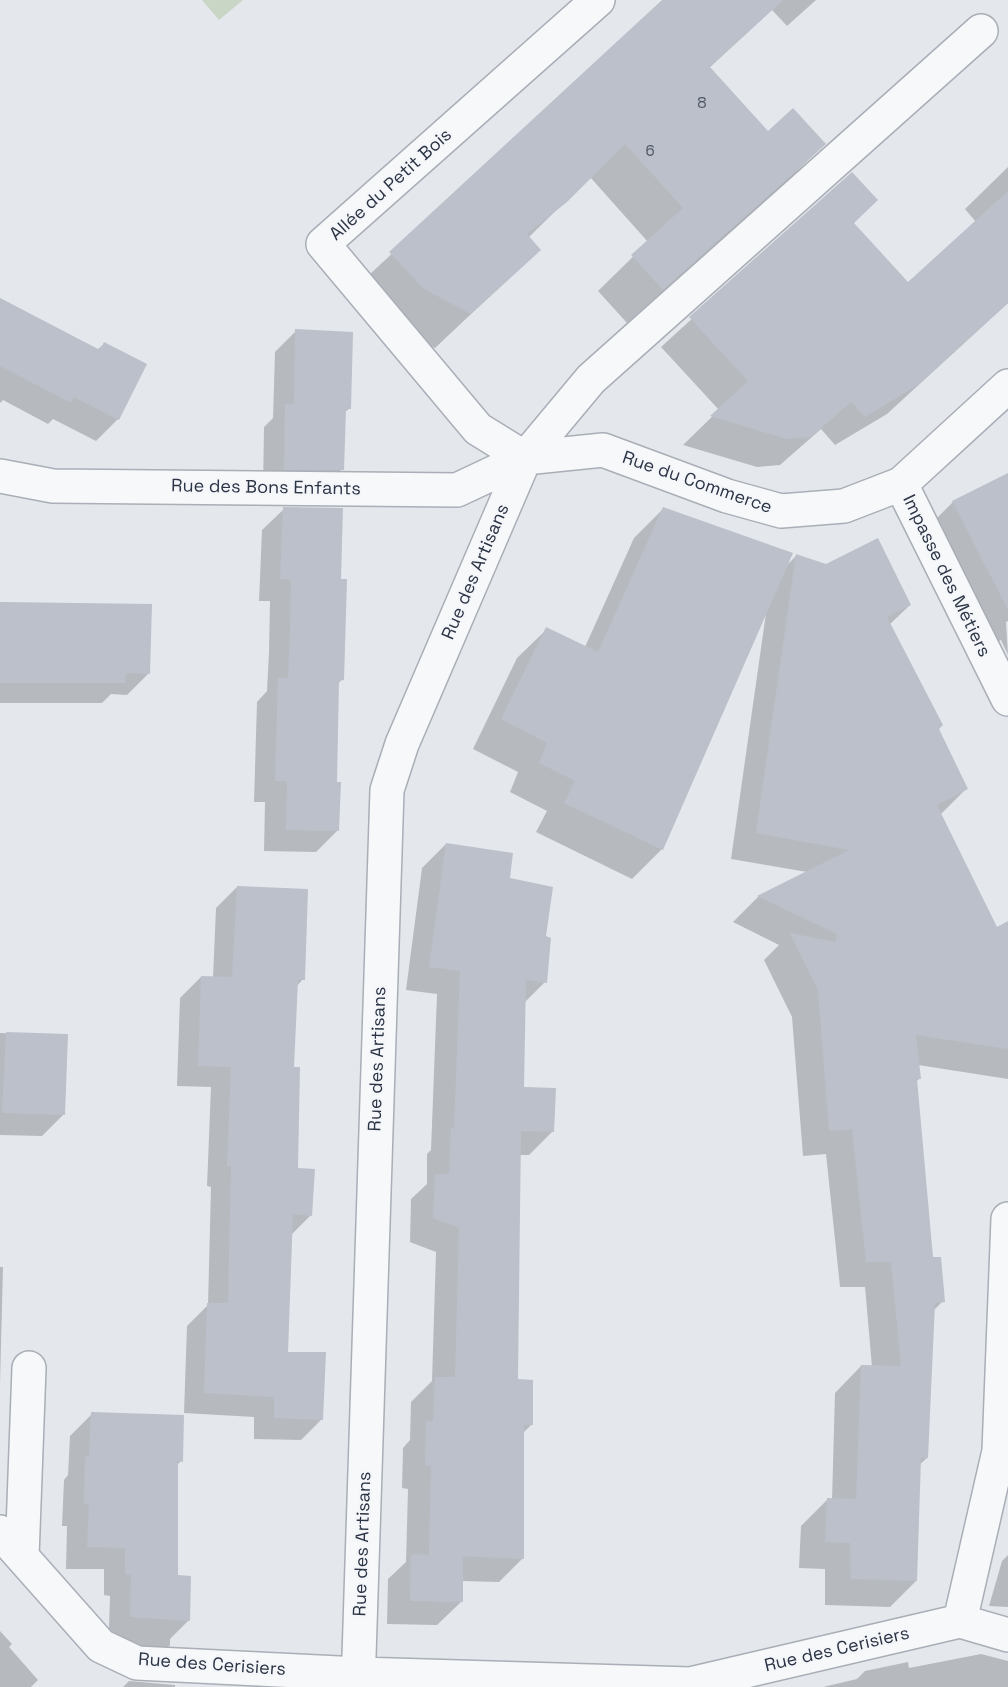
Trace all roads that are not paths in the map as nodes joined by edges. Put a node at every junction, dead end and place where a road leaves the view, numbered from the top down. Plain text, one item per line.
1 (598, 0) edge
2 (981, 31) dead end
3 (1008, 386) edge
4 (525, 458) junction
5 (0, 476) edge
6 (901, 484) junction
7 (1008, 699) edge
8 (1008, 1219) edge
9 (29, 1368) dead end
10 (0, 1532) edge
11 (22, 1557) junction
12 (960, 1622) junction
13 (1008, 1635) edge
14 (358, 1681) edge

1 - 4 street, Allée du Petit Bois
2 - 4 street
3 - 6 street, Rue du Commerce
4 - 5 street, Rue des Bons Enfants
4 - 6 street, Rue du Commerce
4 - 14 street, Rue des Artisans
6 - 7 street, Impasse des Métiers
8 - 12 street
9 - 11 street
10 - 11 street, Rue des Cerisiers
11 - 14 street, Rue des Cerisiers
12 - 13 street, Rue des Cerisiers
12 - 14 street, Rue des Cerisiers

